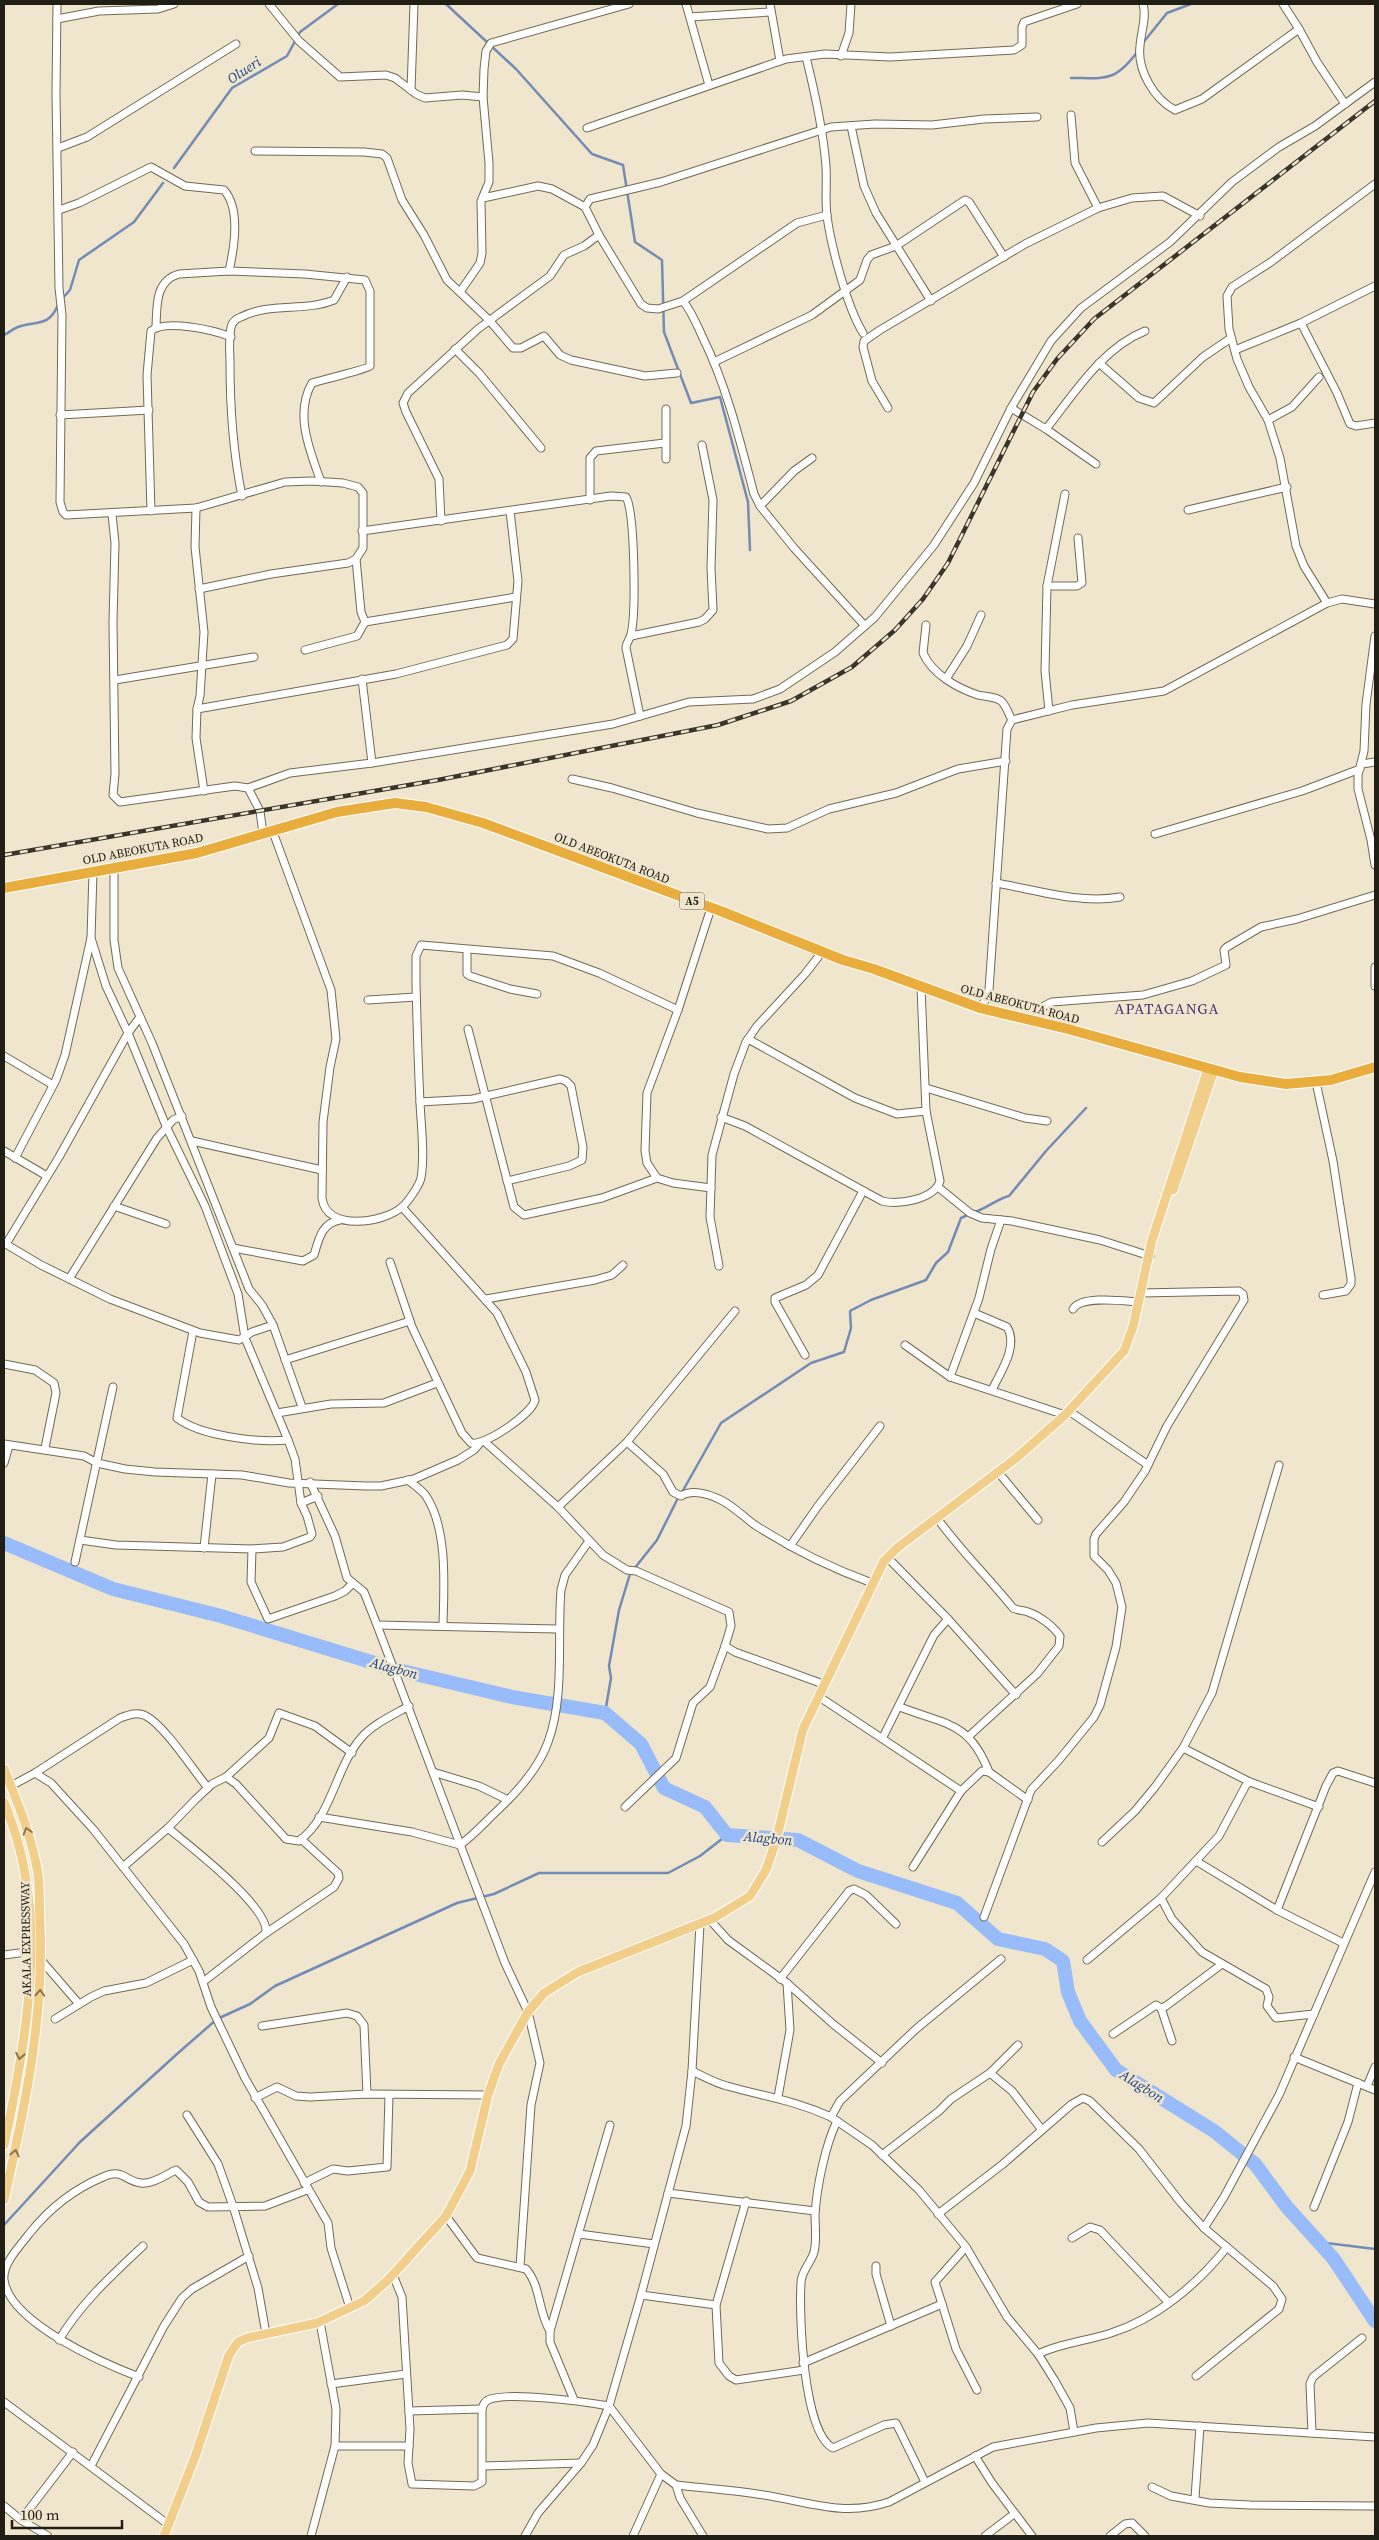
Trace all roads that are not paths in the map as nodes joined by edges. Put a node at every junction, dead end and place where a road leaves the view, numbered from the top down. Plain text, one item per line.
1 (57, 4) edge
2 (174, 4) edge
3 (270, 4) edge
4 (414, 4) edge
5 (628, 4) edge
6 (686, 4) edge
7 (770, 4) edge
8 (851, 4) edge
9 (1076, 4) edge
10 (1143, 4) edge
11 (1283, 4) edge
12 (615, 6) edge
13 (770, 12) junction
14 (690, 17) junction
15 (57, 19) junction
16 (1299, 29) junction
17 (236, 44) dead end
18 (841, 56) junction
19 (806, 57) junction
20 (780, 61) junction
21 (1375, 82) edge
22 (709, 84) junction
23 (410, 90) junction
24 (483, 97) junction
25 (1344, 104) junction
26 (1071, 115) dead end
27 (1037, 117) dead end
28 (851, 126) junction
29 (587, 128) dead end
30 (821, 130) junction
31 (58, 148) junction
32 (255, 151) dead end
33 (1375, 184) edge
34 (483, 198) junction
35 (585, 207) junction
36 (1098, 208) junction
37 (59, 210) junction
38 (827, 215) junction
39 (1200, 216) junction
40 (599, 235) junction
41 (896, 246) junction
42 (1004, 257) junction
43 (229, 271) junction
44 (347, 277) junction
45 (1373, 287) edge
46 (847, 291) junction
47 (460, 292) junction
48 (1375, 296) edge
49 (683, 301) junction
50 (931, 301) junction
51 (489, 320) junction
52 (1301, 323) junction
53 (156, 327) junction
54 (1144, 331) dead end
55 (863, 333) dead end
56 (230, 337) junction
57 (1231, 338) junction
58 (455, 350) junction
59 (1235, 350) junction
60 (714, 362) junction
61 (1099, 363) junction
62 (677, 373) dead end
63 (1319, 377) dead end
64 (888, 408) dead end
65 (1011, 408) junction
66 (666, 409) dead end
67 (149, 410) junction
68 (60, 415) junction
69 (1268, 420) junction
70 (1375, 423) edge
71 (1046, 429) junction
72 (665, 443) junction
73 (702, 445) dead end
74 (541, 448) dead end
75 (812, 458) dead end
76 (666, 459) dead end
77 (1096, 464) dead end
78 (321, 482) junction
79 (1287, 487) junction
80 (1065, 494) dead end
81 (242, 496) junction
82 (590, 500) junction
83 (760, 506) junction
84 (196, 508) junction
85 (1188, 510) dead end
86 (152, 511) junction
87 (510, 511) junction
88 (112, 514) junction
89 (441, 521) junction
90 (362, 531) junction
91 (1078, 538) dead end
92 (356, 559) junction
93 (1047, 586) junction
94 (199, 589) junction
95 (516, 597) junction
96 (1327, 603) junction
97 (1375, 604) edge
98 (981, 615) dead end
99 (365, 622) junction
100 (926, 625) dead end
101 (865, 626) junction
102 (631, 636) junction
103 (1375, 636) edge
104 (304, 650) dead end
105 (254, 657) dead end
106 (201, 665) junction
107 (1372, 677) edge
108 (362, 679) junction
109 (946, 679) junction
110 (114, 680) junction
111 (196, 709) junction
112 (1049, 710) junction
113 (640, 716) junction
114 (1012, 720) junction
115 (1006, 761) junction
116 (1375, 762) edge
117 (372, 764) junction
118 (1361, 767) junction
119 (572, 779) dead end
120 (248, 788) junction
121 (204, 791) junction
122 (268, 833) junction
123 (1155, 834) dead end
124 (1375, 865) edge
125 (114, 868) junction
126 (93, 872) junction
127 (996, 883) junction
128 (4, 888) edge
129 (1375, 895) edge
130 (1120, 897) dead end
131 (711, 908) junction
132 (91, 938) junction
133 (467, 950) junction
134 (822, 952) junction
135 (1375, 967) edge
136 (1375, 986) edge
137 (922, 988) junction
138 (537, 994) dead end
139 (416, 997) junction
140 (368, 1000) dead end
141 (980, 1008) junction
142 (678, 1010) junction
143 (140, 1017) junction
144 (1034, 1022) junction
145 (468, 1028) dead end
146 (128, 1033) junction
147 (748, 1039) junction
148 (4, 1056) edge
149 (1375, 1067) edge
150 (1211, 1070) junction
151 (1316, 1082) junction
152 (53, 1085) junction
153 (926, 1088) junction
154 (485, 1096) junction
155 (420, 1102) junction
156 (926, 1111) junction
157 (182, 1116) junction
158 (721, 1117) junction
159 (1047, 1121) dead end
160 (166, 1126) junction
161 (192, 1141) junction
162 (4, 1151) edge
163 (15, 1158) junction
164 (322, 1170) junction
165 (47, 1176) junction
166 (657, 1178) junction
167 (507, 1181) junction
168 (938, 1187) junction
169 (710, 1188) junction
170 (863, 1191) junction
171 (114, 1206) junction
172 (402, 1207) junction
173 (340, 1220) junction
174 (1001, 1220) junction
175 (166, 1224) dead end
176 (5, 1243) edge
177 (233, 1248) junction
178 (1150, 1254) junction
179 (390, 1262) dead end
180 (623, 1265) dead end
181 (719, 1266) dead end
182 (69, 1279) junction
183 (249, 1289) junction
184 (238, 1294) junction
185 (1323, 1295) dead end
186 (1140, 1297) junction
187 (486, 1299) junction
188 (1073, 1309) dead end
189 (735, 1311) dead end
190 (974, 1313) junction
191 (410, 1322) junction
192 (273, 1325) junction
193 (193, 1331) junction
194 (245, 1338) junction
195 (904, 1345) dead end
196 (805, 1355) dead end
197 (285, 1360) junction
198 (4, 1364) edge
199 (950, 1377) junction
200 (438, 1383) junction
201 (113, 1387) dead end
202 (992, 1390) junction
203 (302, 1407) junction
204 (277, 1413) junction
205 (1067, 1413) junction
206 (880, 1426) dead end
207 (288, 1440) junction
208 (482, 1442) junction
209 (627, 1442) junction
210 (6, 1445) edge
211 (45, 1448) junction
212 (4, 1462) edge
213 (97, 1462) junction
214 (1148, 1465) junction
215 (1279, 1465) dead end
216 (998, 1472) junction
217 (212, 1474) junction
218 (408, 1480) junction
219 (310, 1482) junction
220 (296, 1483) junction
221 (318, 1496) junction
222 (301, 1503) junction
223 (558, 1507) junction
224 (937, 1518) junction
225 (1038, 1520) dead end
226 (80, 1540) junction
227 (589, 1541) junction
228 (790, 1546) junction
229 (204, 1548) junction
230 (252, 1549) junction
231 (887, 1557) junction
232 (74, 1562) dead end
233 (872, 1583) junction
234 (352, 1584) junction
235 (948, 1619) junction
236 (442, 1624) junction
237 (377, 1625) junction
238 (558, 1629) junction
239 (725, 1646) junction
240 (823, 1684) junction
241 (1016, 1695) junction
242 (818, 1696) junction
243 (409, 1706) junction
244 (900, 1707) junction
245 (969, 1736) junction
246 (883, 1737) junction
247 (1183, 1748) junction
248 (352, 1752) junction
249 (4, 1769) edge
250 (433, 1772) junction
251 (989, 1772) junction
252 (35, 1773) junction
253 (226, 1777) junction
254 (1250, 1782) junction
255 (1375, 1783) edge
256 (11, 1786) junction
257 (208, 1788) junction
258 (961, 1790) junction
259 (508, 1800) junction
260 (1028, 1800) junction
261 (4, 1802) edge
262 (625, 1807) dead end
263 (1319, 1807) junction
264 (319, 1817) junction
265 (168, 1828) junction
266 (301, 1839) junction
267 (1102, 1842) dead end
268 (460, 1845) junction
269 (1196, 1861) junction
270 (123, 1867) junction
271 (913, 1867) dead end
272 (1375, 1872) edge
273 (1161, 1898) junction
274 (1277, 1910) junction
275 (984, 1917) dead end
276 (710, 1920) junction
277 (700, 1924) junction
278 (896, 1924) dead end
279 (266, 1933) junction
280 (1343, 1943) junction
281 (19, 1953) dead end
282 (4, 1955) edge
283 (1001, 1958) dead end
284 (41, 1960) junction
285 (194, 1960) junction
286 (1087, 1960) dead end
287 (1222, 1964) junction
288 (780, 1979) junction
289 (203, 1982) junction
290 (787, 1984) junction
291 (79, 2004) junction
292 (1161, 2008) junction
293 (528, 2012) junction
294 (1314, 2014) junction
295 (55, 2019) dead end
296 (262, 2026) dead end
297 (1113, 2034) dead end
298 (1172, 2041) dead end
299 (1018, 2045) dead end
300 (1294, 2057) junction
301 (882, 2063) junction
302 (1375, 2067) edge
303 (692, 2071) junction
304 (990, 2073) junction
305 (1358, 2083) junction
306 (1367, 2086) junction
307 (1375, 2090) edge
308 (367, 2094) junction
309 (488, 2094) junction
310 (389, 2095) junction
311 (778, 2097) junction
312 (256, 2098) junction
313 (187, 2115) dead end
314 (834, 2119) junction
315 (610, 2125) dead end
316 (1042, 2130) junction
317 (4, 2145) edge
318 (882, 2155) junction
319 (304, 2183) junction
320 (307, 2190) junction
321 (668, 2193) junction
322 (4, 2200) edge
323 (746, 2201) junction
324 (233, 2206) junction
325 (1314, 2207) dead end
326 (816, 2211) junction
327 (938, 2214) junction
328 (446, 2216) junction
329 (1204, 2228) junction
330 (579, 2234) junction
331 (1072, 2238) dead end
332 (654, 2244) junction
333 (143, 2246) dead end
334 (966, 2247) junction
335 (1227, 2248) junction
336 (249, 2256) junction
337 (520, 2266) junction
338 (876, 2266) dead end
339 (393, 2275) junction
340 (641, 2295) junction
341 (1169, 2303) junction
342 (942, 2304) junction
343 (716, 2305) junction
344 (350, 2308) junction
345 (320, 2322) junction
346 (891, 2326) junction
347 (550, 2331) junction
348 (266, 2334) junction
349 (1362, 2338) dead end
350 (59, 2340) junction
351 (1038, 2354) junction
352 (804, 2366) junction
353 (406, 2374) junction
354 (1196, 2376) dead end
355 (138, 2377) junction
356 (331, 2384) junction
357 (977, 2390) dead end
358 (574, 2400) junction
359 (4, 2402) edge
360 (609, 2406) junction
361 (482, 2409) junction
362 (409, 2411) junction
363 (1200, 2426) junction
364 (1074, 2432) junction
365 (1312, 2433) junction
366 (1375, 2437) edge
367 (336, 2446) junction
368 (409, 2446) junction
369 (73, 2452) junction
370 (975, 2456) junction
371 (581, 2463) junction
372 (91, 2466) junction
373 (483, 2466) junction
374 (661, 2474) junction
375 (926, 2482) junction
376 (676, 2485) junction
377 (1152, 2487) dead end
378 (1196, 2498) junction
379 (4, 2506) edge
380 (1375, 2506) edge
381 (1014, 2514) junction
382 (21, 2520) junction
383 (169, 2525) junction
384 (48, 2536) edge
385 (164, 2536) edge
386 (311, 2536) edge
387 (525, 2536) edge
388 (633, 2536) edge
389 (703, 2536) edge
390 (985, 2536) edge
391 (1032, 2536) edge
392 (1110, 2536) edge
393 (1145, 2536) edge

1 - 15 street
2 - 15 street
3 - 23 street
4 - 23 street
5 - 12 street
6 - 14 street
7 - 13 street
8 - 18 street
9 - 18 street
10 - 16 street
11 - 16 street
12 - 24 street
13 - 14 street
13 - 20 street
14 - 22 street
15 - 31 street
16 - 25 street
17 - 31 street
18 - 19 street
19 - 20 street
19 - 30 street
20 - 22 street
21 - 25 street
22 - 29 street
23 - 24 street
24 - 34 street
25 - 39 street
26 - 36 street
27 - 28 street
28 - 30 street
28 - 41 street
30 - 35 street
30 - 38 street
31 - 37 street
32 - 47 street
33 - 57 street
34 - 35 street
34 - 47 street
35 - 40 street
36 - 39 street
36 - 42 street
37 - 43 street
37 - 68 street
38 - 46 street
38 - 49 street
39 - 65 street
40 - 49 street
40 - 51 street
41 - 42 street
41 - 46 street
41 - 50 street
42 - 50 street
43 - 44 street
43 - 53 street
44 - 56 street
44 - 78 street
45 - 48 street
45 - 52 street
46 - 55 street
46 - 60 street
47 - 51 street
49 - 60 street
50 - 64 street
51 - 58 street
51 - 62 street
52 - 59 street
52 - 70 street
53 - 56 street
53 - 67 street
54 - 61 street
56 - 81 street
57 - 59 street
57 - 61 street
58 - 74 street
58 - 89 street
59 - 69 street
60 - 83 street
61 - 71 street
63 - 69 street
65 - 71 street
65 - 101 street
66 - 72 street
67 - 68 street
67 - 86 street
68 - 88 street
69 - 79 street
71 - 77 street
72 - 76 street
72 - 82 street
73 - 102 street
75 - 83 street
78 - 81 street
78 - 90 street
79 - 85 street
79 - 96 street
80 - 93 street
81 - 84 street
82 - 87 street
82 - 102 street
83 - 101 street
84 - 86 street
84 - 94 street
86 - 88 street
87 - 89 street
87 - 95 street
88 - 110 street
89 - 90 street
90 - 92 street
91 - 93 street
92 - 94 street
92 - 99 street
93 - 112 street
94 - 106 street
95 - 99 street
95 - 108 street
96 - 97 street
96 - 112 street
98 - 109 street
99 - 104 street
100 - 109 street
101 - 113 street
102 - 113 street
103 - 107 street
105 - 106 street
106 - 110 street
106 - 111 street
107 - 118 street
108 - 111 street
108 - 117 street
109 - 114 street
110 - 121 street
111 - 121 street
112 - 114 street
113 - 117 street
114 - 115 street
115 - 119 street
115 - 127 street
116 - 118 street
117 - 120 street
118 - 123 street
118 - 124 street
120 - 121 street
120 - 122 street
122 - 125 highway, OLD ABEOKUTA ROAD / A5
122 - 131 highway, OLD ABEOKUTA ROAD / A5
122 - 164 street
125 - 126 highway, OLD ABEOKUTA ROAD / A5
125 - 143 street
126 - 128 highway, OLD ABEOKUTA ROAD / A5
126 - 132 street
127 - 130 street
127 - 141 street
129 - 144 street
131 - 134 highway, OLD ABEOKUTA ROAD / A5
131 - 142 street
132 - 146 street
132 - 152 street
133 - 138 street
133 - 139 street
133 - 142 street
134 - 137 highway, OLD ABEOKUTA ROAD / A5
134 - 147 street
135 - 136 street
137 - 141 highway, OLD ABEOKUTA ROAD / A5
137 - 153 street
139 - 140 street
139 - 155 street
141 - 144 highway, OLD ABEOKUTA ROAD / A5
142 - 166 street
143 - 146 street
143 - 157 street
144 - 150 highway, OLD ABEOKUTA ROAD / A5
145 - 154 street
146 - 160 street
146 - 165 street
147 - 156 street
147 - 158 street
148 - 152 street
149 - 151 highway, OLD ABEOKUTA ROAD / A5
150 - 151 highway, OLD ABEOKUTA ROAD / A5
150 - 178 main road
151 - 185 street
152 - 163 street
153 - 156 street
153 - 159 street
154 - 155 street
154 - 167 street
154 - 167 street
155 - 172 street
156 - 168 street
157 - 160 street
157 - 161 street
158 - 169 street
158 - 170 street
160 - 171 street
160 - 184 street
161 - 164 street
161 - 177 street
162 - 163 street
163 - 165 street
164 - 173 street
165 - 176 street
166 - 167 street
166 - 169 street
168 - 170 street
168 - 174 street
169 - 181 street
170 - 196 street
171 - 175 street
171 - 182 street
172 - 173 street
172 - 187 street
173 - 177 street
174 - 178 street
174 - 190 street
176 - 182 street
177 - 183 street
178 - 186 main road
179 - 191 street
180 - 187 street
182 - 193 street
183 - 184 street
183 - 192 street
184 - 194 street
186 - 188 street
186 - 205 main road
186 - 214 street
187 - 208 street
189 - 209 street
190 - 199 street
190 - 202 street
191 - 197 street
191 - 200 street
192 - 194 street
192 - 197 street
193 - 194 street
193 - 207 street
194 - 204 street
195 - 199 street
197 - 203 street
198 - 211 street
199 - 202 street
200 - 203 street
200 - 208 street
201 - 213 street
202 - 205 street
203 - 204 street
204 - 207 street
205 - 214 street
205 - 216 main road
206 - 228 street
207 - 220 street
208 - 218 street
208 - 223 street
209 - 223 street
209 - 228 street
210 - 211 street
210 - 212 street
211 - 213 street
213 - 217 street
213 - 226 street
214 - 260 street
215 - 247 street
216 - 224 main road
216 - 225 street
217 - 220 street
217 - 229 street
218 - 219 street
218 - 236 street
219 - 220 street
219 - 221 street
220 - 222 street
221 - 222 street
221 - 234 street
222 - 230 street
223 - 227 street
224 - 231 main road
224 - 241 street
226 - 229 street
226 - 232 street
227 - 238 street
227 - 239 street
228 - 233 street
229 - 230 street
230 - 234 street
231 - 233 main road
231 - 235 street
233 - 240 main road
234 - 237 street
235 - 241 street
235 - 244 street
236 - 237 street
236 - 238 street
237 - 243 street
238 - 259 street
239 - 240 street
239 - 262 street
240 - 242 main road
241 - 245 street
242 - 246 street
242 - 276 main road
243 - 248 street
243 - 250 street
244 - 245 street
244 - 246 street
245 - 251 street
246 - 258 street
247 - 254 street
247 - 267 street
248 - 253 street
248 - 264 street
249 - 256 main road, AKALA EXPRESSWAY
250 - 259 street
250 - 268 street
251 - 258 street
251 - 260 street
252 - 256 street
252 - 257 street
252 - 270 street
253 - 257 street
253 - 266 street
254 - 263 street
254 - 269 street
255 - 263 street
284 -> 256 main road, AKALA EXPRESSWAY
257 - 265 street
258 - 271 street
259 - 268 street
260 - 275 street
261 -> 317 main road, AKALA EXPRESSWAY
263 - 274 street
264 - 266 street
264 - 268 street
265 - 270 street
265 - 279 street
266 - 279 street
268 - 293 street
269 - 273 street
269 - 274 street
270 - 285 street
272 - 280 street
273 - 286 street
273 - 287 street
274 - 280 street
276 - 277 main road
276 - 288 street
277 - 293 main road
277 - 303 street
278 - 288 street
279 - 289 street
280 - 294 street
281 - 282 street
283 - 301 street
284 - 291 street
322 -> 284 main road, AKALA EXPRESSWAY
285 - 289 street
285 - 291 street
287 - 292 street
287 - 294 street
288 - 290 street
289 - 312 street
290 - 301 street
290 - 311 street
291 - 295 street
292 - 297 street
292 - 298 street
293 - 309 main road
293 - 337 street
294 - 300 street
296 - 308 street
299 - 304 street
300 - 305 street
300 - 329 street
301 - 314 street
302 - 306 street
303 - 311 street
303 - 321 street
304 - 316 street
304 - 318 street
305 - 306 street
305 - 325 street
306 - 307 street
308 - 310 street
308 - 312 street
309 - 310 street
309 - 328 main road
310 - 319 street
311 - 314 street
312 - 319 street
313 - 324 street
314 - 318 street
314 - 326 street
315 - 330 street
316 - 327 street
316 - 329 street
318 - 327 street
319 - 320 street
320 - 324 street
320 - 344 street
321 - 323 street
321 - 332 street
323 - 326 street
323 - 343 street
324 - 336 street
324 - 350 street
326 - 352 street
327 - 334 street
328 - 337 street
328 - 339 main road
329 - 335 street
330 - 332 street
330 - 347 street
331 - 341 street
332 - 340 street
333 - 350 street
334 - 342 street
334 - 351 street
335 - 341 street
335 - 354 street
336 - 348 street
336 - 355 street
337 - 347 street
338 - 346 street
339 - 344 main road
339 - 353 street
340 - 343 street
340 - 360 street
341 - 351 street
342 - 346 street
342 - 357 street
343 - 352 street
344 - 345 main road
345 - 348 main road
345 - 356 street
346 - 352 street
347 - 358 street
348 - 383 main road
349 - 365 street
350 - 355 street
351 - 364 street
352 - 375 street
353 - 356 street
353 - 362 street
355 - 372 street
356 - 367 street
358 - 360 street
358 - 361 street
359 - 369 street
360 - 371 street
360 - 374 street
361 - 362 street
361 - 373 street
362 - 368 street
363 - 364 street
363 - 365 street
363 - 378 street
364 - 370 street
365 - 366 street
367 - 368 street
367 - 386 street
368 - 373 street
369 - 372 street
369 - 382 street
370 - 375 street
370 - 381 street
371 - 373 street
371 - 387 street
372 - 383 street
374 - 376 street
374 - 388 street
375 - 376 street
376 - 389 street
377 - 378 street
378 - 380 street
379 - 382 street
381 - 390 street
381 - 391 street
382 - 384 street
383 - 385 main road
392 - 393 street

